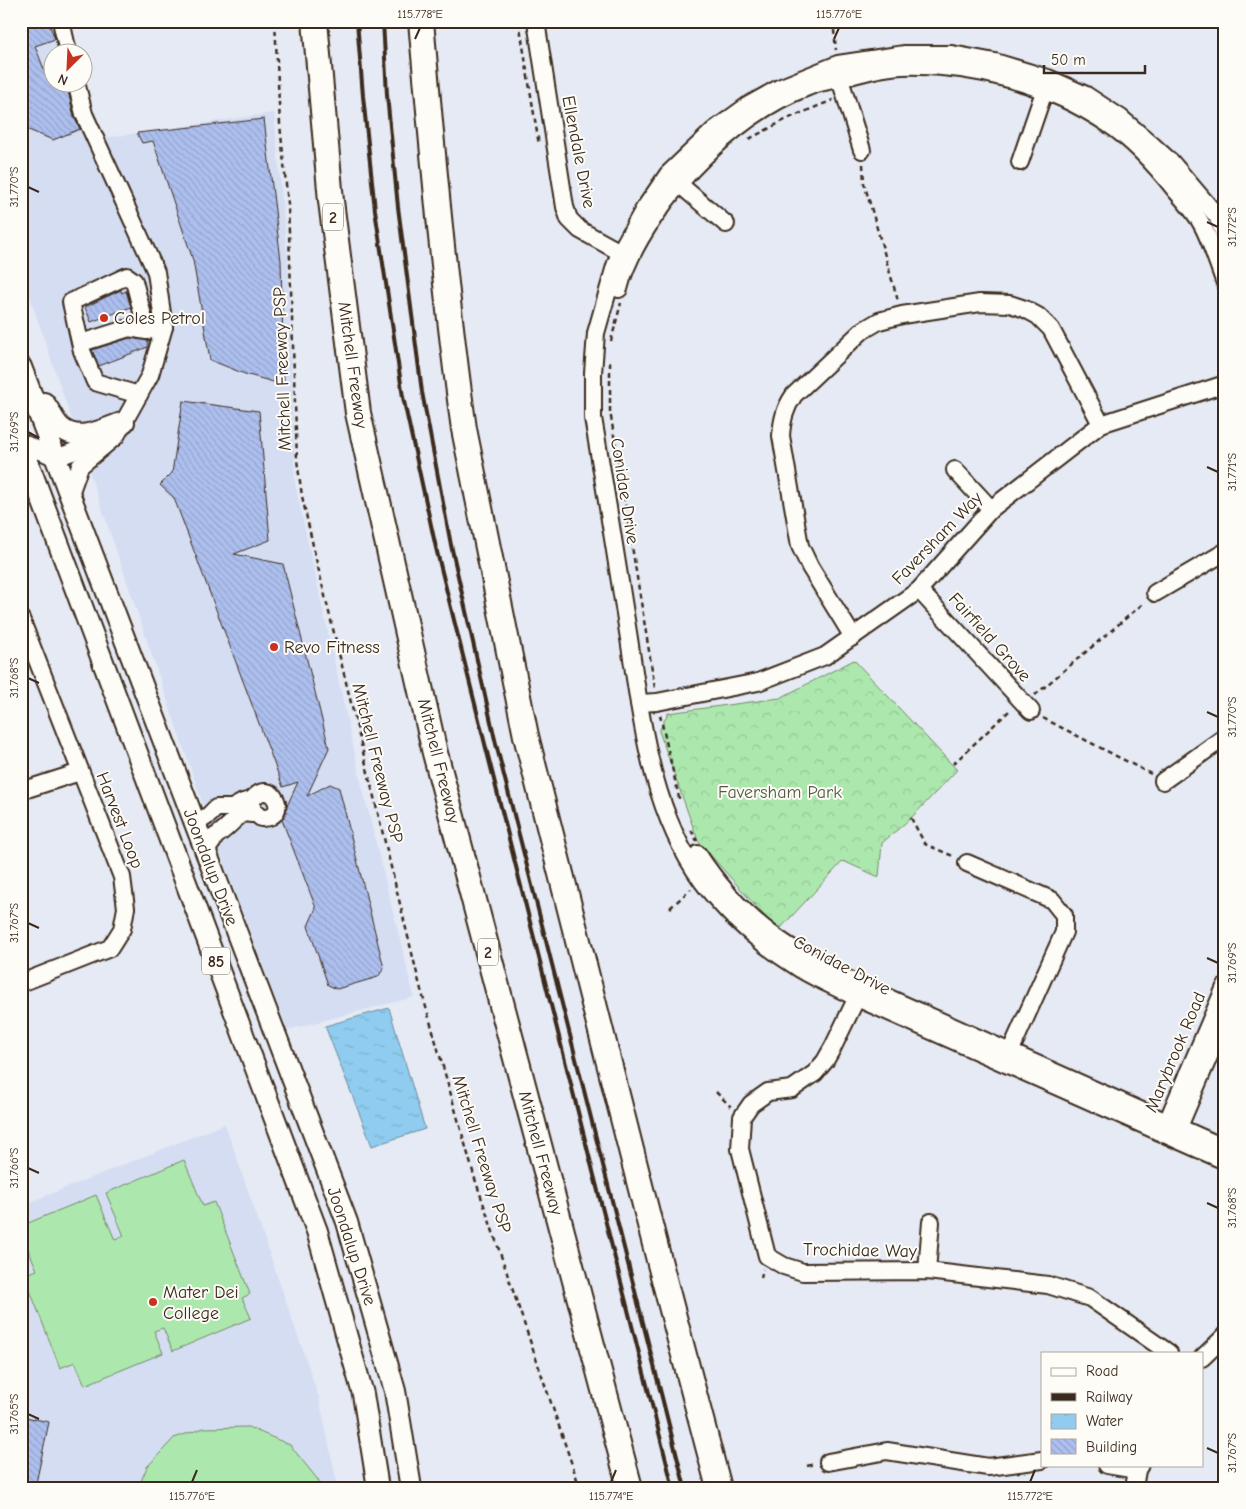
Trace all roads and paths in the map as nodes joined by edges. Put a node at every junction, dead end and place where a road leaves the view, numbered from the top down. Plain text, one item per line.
1 (61, 21) edge
2 (275, 21) edge
3 (315, 21) edge
4 (421, 21) edge
5 (437, 21) edge
6 (536, 21) edge
7 (833, 21) edge
8 (66, 42) edge
9 (839, 71) junction
10 (1046, 84) junction
11 (78, 92) edge
12 (846, 95) junction
13 (747, 140) dead end
14 (862, 150) joint
15 (1020, 162) dead end
16 (434, 167) junction
17 (673, 179) junction
18 (1221, 214) edge
19 (1202, 223) junction
20 (726, 224) dead end
21 (1225, 237) edge
22 (625, 255) junction
23 (1225, 283) edge
24 (623, 297) dead end
25 (902, 315) junction
26 (164, 327) junction
27 (147, 331) junction
28 (81, 343) junction
29 (610, 346) dead end
30 (610, 355) dead end
31 (24, 374) edge
32 (1225, 384) edge
33 (139, 394) junction
34 (1101, 424) junction
35 (120, 429) junction
36 (21, 443) edge
37 (56, 458) junction
38 (955, 470) dead end
39 (70, 494) junction
40 (991, 509) junction
41 (1225, 552) edge
42 (919, 590) junction
43 (1155, 593) joint
44 (21, 618) edge
45 (853, 637) junction
46 (649, 702) junction
47 (1025, 705) junction
48 (1225, 738) edge
49 (953, 764) dead end
50 (80, 772) junction
51 (1163, 781) joint
52 (21, 791) edge
53 (681, 809) dead end
54 (911, 818) dead end
55 (195, 824) junction
56 (688, 824) dead end
57 (700, 848) dead end
58 (205, 852) junction
59 (968, 863) joint
60 (702, 880) junction
61 (186, 881) junction
62 (670, 908) dead end
63 (21, 983) edge
64 (1225, 987) edge
65 (860, 992) junction
66 (1225, 1019) edge
67 (1008, 1058) junction
68 (716, 1092) dead end
69 (742, 1117) junction
70 (1170, 1130) junction
71 (1225, 1148) edge
72 (1225, 1161) edge
73 (931, 1222) dead end
74 (927, 1272) junction
75 (1225, 1336) edge
76 (1168, 1352) edge
77 (1204, 1356) edge
78 (1041, 1460) edge
79 (828, 1462) dead end
80 (1117, 1466) edge
81 (1138, 1468) edge
82 (378, 1488) edge
83 (411, 1488) edge
84 (580, 1488) edge
85 (630, 1488) edge
86 (719, 1488) edge
87 (1134, 1488) edge

1 - 8 street
2 - 84 path, Mitchell Freeway PSP
3 - 85 highway, Mitchell Freeway / 2
4 - 16 highway
5 - 16 highway
6 - 22 street, Ellendale Drive
7 - 9 path
9 - 10 street, Conidae Drive
9 - 12 street
9 - 17 street, Conidae Drive
10 - 15 street
10 - 18 street, Conidae Drive
10 - 19 street, Conidae Drive
11 - 26 street
12 - 13 path
12 - 14 street
14 - 25 path
16 - 86 highway
17 - 20 street
17 - 22 street, Conidae Drive
18 - 19 street
18 - 21 street, Conidae Drive
19 - 23 street, Conidae Drive
22 - 46 street, Conidae Drive
24 - 29 path
25 - 34 street
25 - 45 street
26 - 27 street
26 - 33 street
27 - 28 street
27 - 28 street
28 - 33 street
30 - 46 path
31 - 35 main road
31 - 37 main road, Joondalup Drive / 85
32 - 34 street, Faversham Way
33 - 35 street
34 - 40 street, Faversham Way
35 - 37 street
35 - 39 street
36 - 37 street
36 - 61 main road, Joondalup Drive / 85
37 - 39 main road, Joondalup Drive / 85
38 - 40 street
39 - 55 main road, Joondalup Drive / 85
40 - 42 street, Faversham Way
41 - 43 street
42 - 45 street, Faversham Way
42 - 47 street, Fairfield Grove
43 - 47 path
44 - 50 street, Harvest Loop
45 - 46 street, Faversham Way
46 - 53 path
46 - 60 street, Conidae Drive
46 - 65 street, Conidae Drive
47 - 49 path
47 - 51 path
48 - 51 street
50 - 52 street
50 - 63 street, Harvest Loop
54 - 59 path
55 - 58 main road, Joondalup Drive / 85
55 - 58 street
55 - 61 main road
56 - 57 path
58 - 83 main road, Joondalup Drive / 85
59 - 67 street
60 - 62 path
60 - 65 street, Conidae Drive
61 - 82 main road, Joondalup Drive / 85
64 - 70 street, Marybrook Road
65 - 67 street, Conidae Drive
65 - 69 street
66 - 70 street, Marybrook Road
67 - 70 street, Conidae Drive
68 - 69 path
69 - 74 street, Trochidae Way
70 - 71 street, Conidae Drive
70 - 72 street, Conidae Drive
73 - 74 street, Trochidae Way
74 - 76 street, Trochidae Way
75 - 77 street
78 - 79 street
80 - 81 street
81 - 87 street

